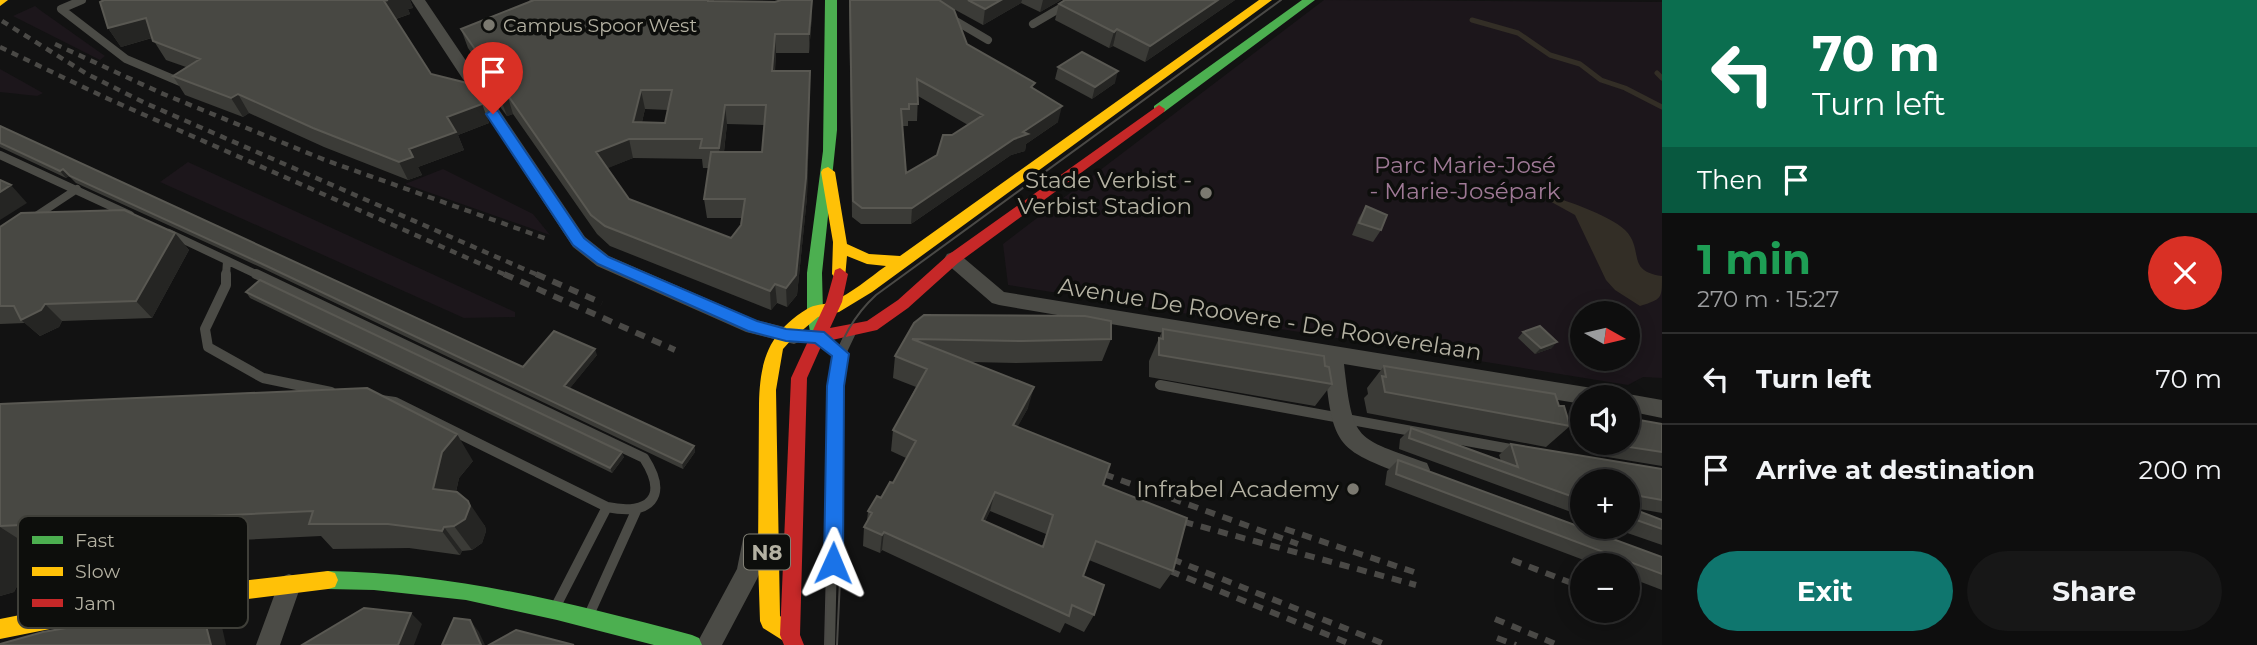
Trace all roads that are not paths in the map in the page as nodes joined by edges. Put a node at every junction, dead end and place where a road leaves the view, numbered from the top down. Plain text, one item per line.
1 (82, 0) edge
2 (418, 0) edge
3 (831, 0) edge
4 (1074, 0) edge
5 (1264, 0) edge
6 (1309, 0) edge
7 (940, 11) edge
8 (1033, 24) dead end
9 (988, 40) dead end
10 (185, 84) edge
11 (0, 155) edge
12 (828, 172) junction
13 (77, 189) junction
14 (139, 219) edge
15 (22, 225) edge
16 (164, 231) edge
17 (840, 247) junction
18 (953, 259) junction
19 (227, 261) junction
20 (902, 262) junction
21 (813, 312) junction
22 (839, 317) junction
23 (858, 328) junction
24 (786, 335) junction
25 (819, 337) junction
26 (841, 354) junction
27 (1333, 354) junction
28 (1160, 385) dead end
29 (1570, 393) edge
30 (345, 395) edge
31 (370, 398) edge
32 (1640, 405) edge
33 (1662, 409) edge
34 (1343, 418) junction
35 (1533, 453) edge
36 (769, 458) junction
37 (1443, 479) edge
38 (607, 507) junction
39 (636, 511) junction
40 (289, 585) junction
41 (248, 590) edge
42 (554, 610) junction
43 (587, 618) junction
44 (18, 624) edge
45 (0, 629) edge
46 (792, 640) edge
47 (268, 645) edge
48 (692, 645) edge
49 (708, 645) edge
50 (830, 645) edge

1 - 10 lane
2 - 24 street
3 - 12 street, N8
4 - 8 lane
5 - 20 street
6 - 18 street
7 - 9 lane
11 - 13 lane
12 - 17 street, N8
12 - 21 street, N8
13 - 14 lane
13 - 15 lane
16 - 19 lane
17 - 20 street
17 - 22 street, N8
18 - 23 street
18 - 27 street, Avenue De Roovere - De Rooverelaan
19 - 30 lane
19 - 39 lane
20 - 22 street
21 - 22 street
21 - 24 street, N8
21 - 25 street, N8
22 - 23 street
22 - 25 street, N8
22 - 25 street
22 - 26 lane
23 - 26 lane
24 - 25 street
24 - 36 street, N8
25 - 26 lane
25 - 46 street, N8
26 - 50 lane
27 - 29 street, Avenue De Roovere - De Rooverelaan
27 - 34 street
28 - 34 lane
31 - 38 lane
32 - 33 street
34 - 35 lane
34 - 37 street
36 - 46 street, N8
36 - 49 street
38 - 39 lane
38 - 42 lane
39 - 43 lane
40 - 41 street
40 - 42 street
40 - 47 street
42 - 43 street
43 - 48 street
44 - 45 street

